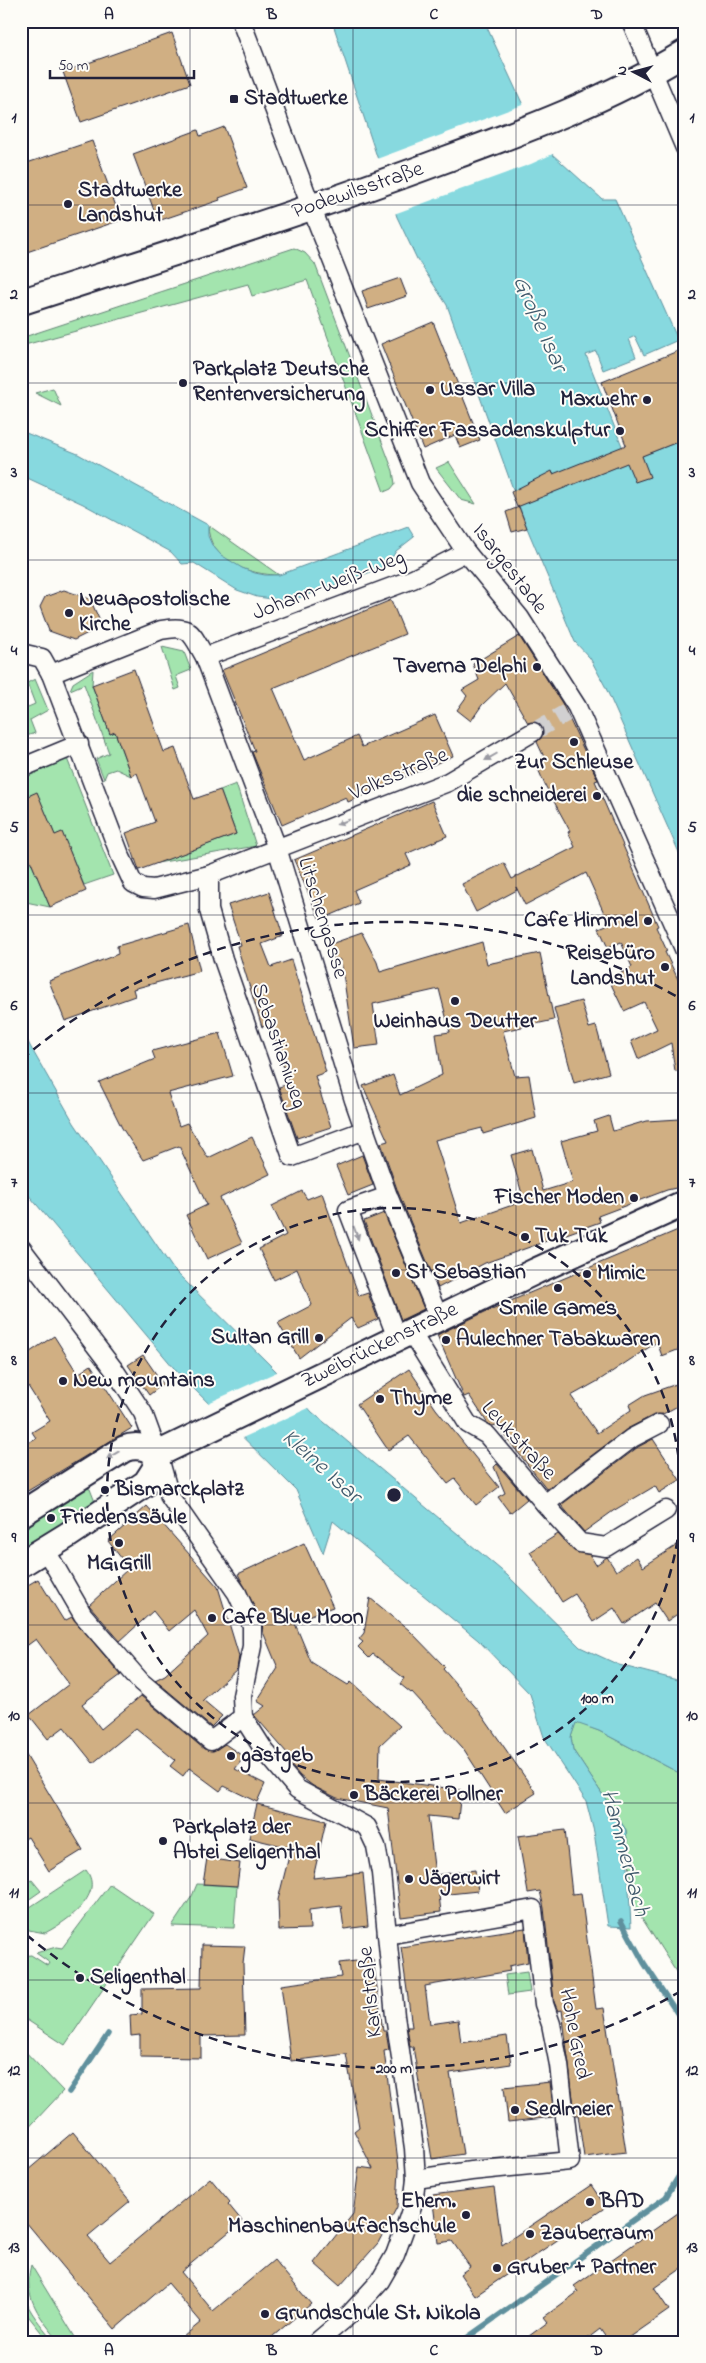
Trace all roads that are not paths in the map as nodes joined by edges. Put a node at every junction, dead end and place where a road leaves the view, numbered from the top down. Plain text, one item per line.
1 (242, 21) edge
2 (631, 21) edge
3 (685, 53) edge
4 (653, 72) junction
5 (685, 148) edge
6 (312, 209) junction
7 (21, 302) edge
8 (466, 552) junction
9 (21, 653) edge
10 (205, 657) junction
11 (51, 674) junction
12 (533, 732) tunnel mouth
13 (79, 744) junction
14 (21, 768) edge
15 (277, 848) junction
16 (209, 875) junction
17 (685, 950) edge
18 (365, 1130) junction
19 (388, 1196) junction
20 (685, 1203) edge
21 (21, 1248) edge
22 (439, 1318) junction
23 (404, 1335) junction
24 (658, 1424) dead end
25 (158, 1454) junction
26 (545, 1504) junction
27 (666, 1510) dead end
28 (21, 1514) edge
29 (45, 1549) junction
30 (21, 1564) edge
31 (243, 1717) junction
32 (387, 1935) junction
33 (416, 2179) junction
34 (317, 2342) edge

1 - 6 street, Isargestade
2 - 4 street
3 - 4 street, Podewilsstraße
4 - 5 street
4 - 6 street, Podewilsstraße
6 - 7 street, Podewilsstraße
6 - 8 street, Isargestade
8 - 10 street, Johann-Weiß-Weg
8 - 17 street, Isargestade
9 - 11 street
10 - 11 street, Litschengasse
10 - 15 street, Litschengasse
11 - 13 street
12 -> 15 street, Volksstraße
13 - 14 street
13 - 16 street, Volksstraße
15 - 16 street, Volksstraße
15 - 18 street, Litschengasse
16 - 18 street, Sebastianiweg
18 - 19 street, Litschengasse
19 - 22 street, Litschengasse
19 -> 23 street
20 - 22 street, Zweibrückenstraße
21 - 25 street, Karlstraße
22 - 23 street, Zweibrückenstraße
23 - 25 street, Zweibrückenstraße
23 - 26 street, Leukstraße
24 - 26 street, Leukstraße
25 -> 28 street
25 - 29 street
25 - 31 street, Karlstraße
26 - 27 street, Leukstraße
29 - 30 street
29 - 31 street
31 - 32 street, Karlstraße
32 - 33 street, Karlstraße
32 - 33 street, Hohe Gred
33 - 34 street, Karlstraße

